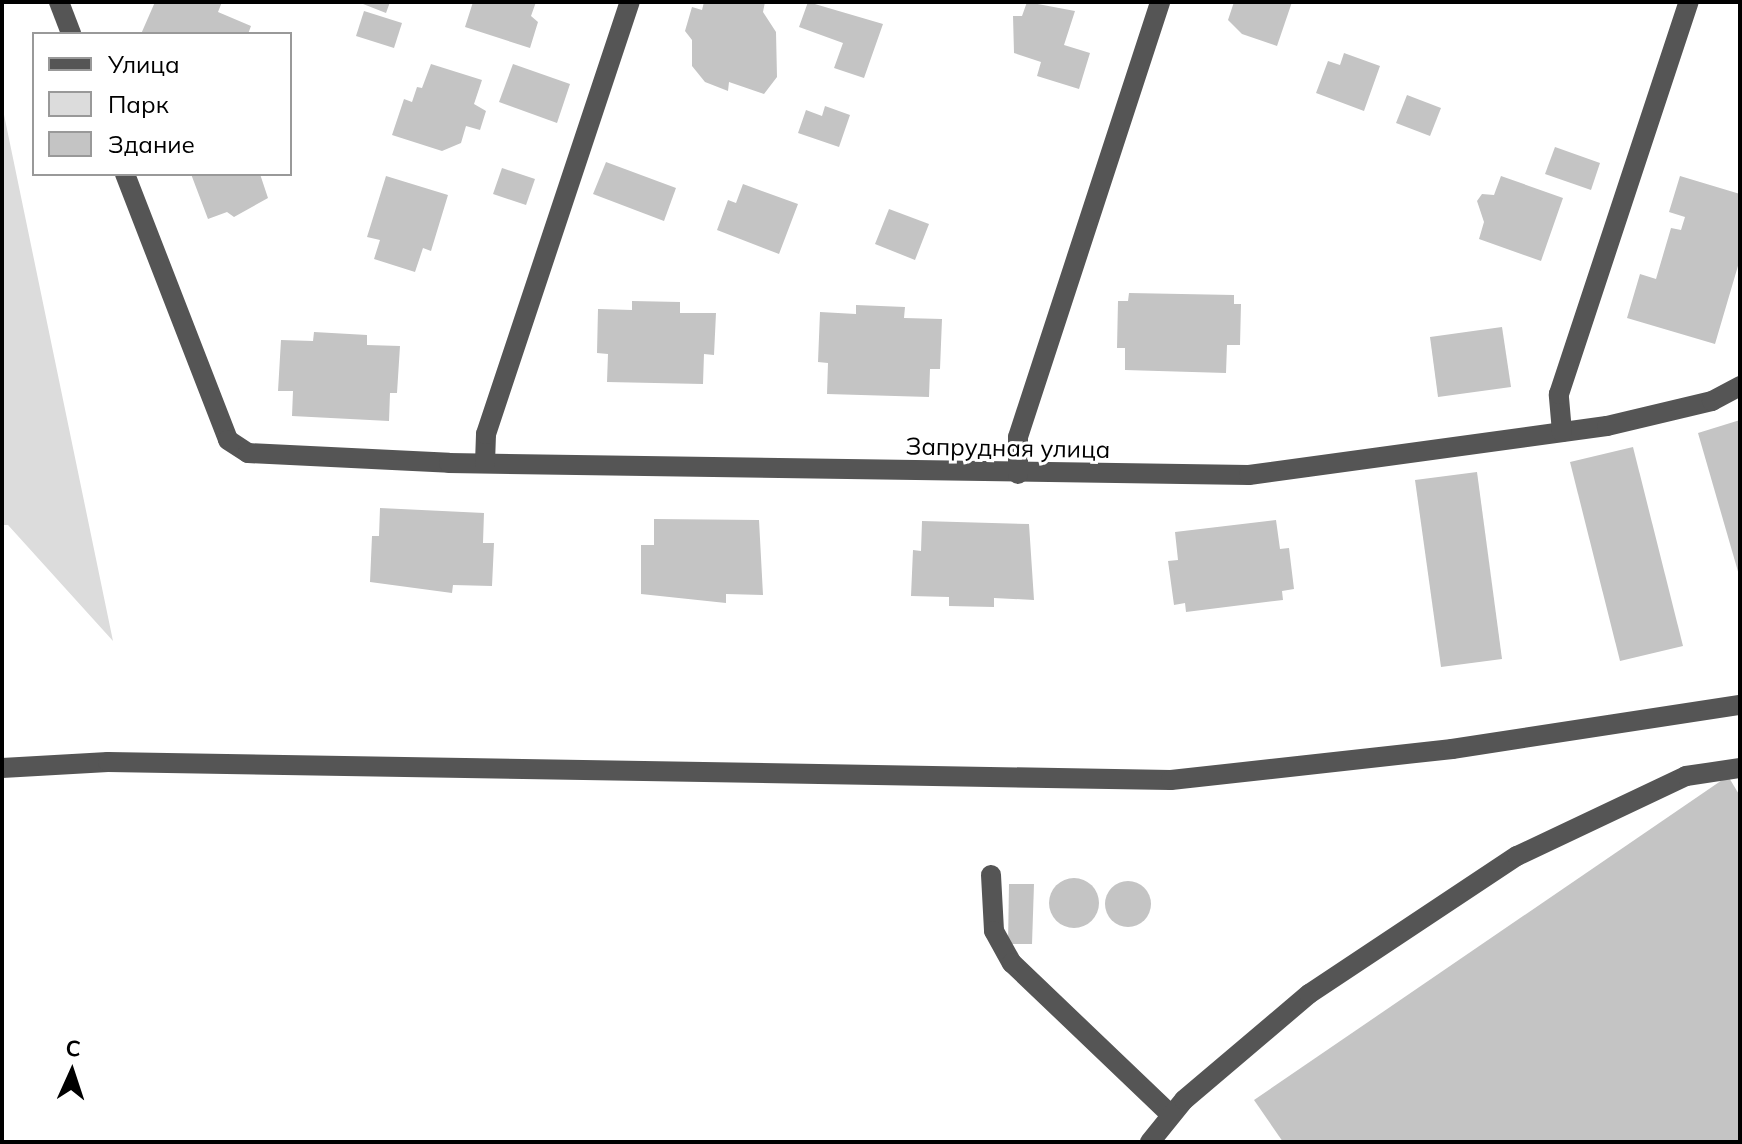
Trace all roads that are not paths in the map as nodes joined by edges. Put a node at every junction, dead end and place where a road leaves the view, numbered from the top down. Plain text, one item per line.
1 (59, 2) edge
2 (630, 2) edge
3 (1160, 2) edge
4 (1689, 2) edge
5 (70, 32) edge
6 (126, 176) edge
7 (1740, 386) edge
8 (1562, 432) junction
9 (485, 463) junction
10 (1018, 474) junction
11 (1740, 705) edge
12 (2, 768) edge
13 (1740, 768) edge
14 (991, 875) dead end
15 (1171, 1115) junction
16 (1150, 1142) edge

1 - 5 street
2 - 9 street
3 - 10 street
4 - 8 street
6 - 9 street, Запрудная улица
7 - 8 street, Запрудная улица
8 - 10 street, Запрудная улица
9 - 10 street, Запрудная улица
11 - 12 street
13 - 15 street
14 - 15 street
15 - 16 street

